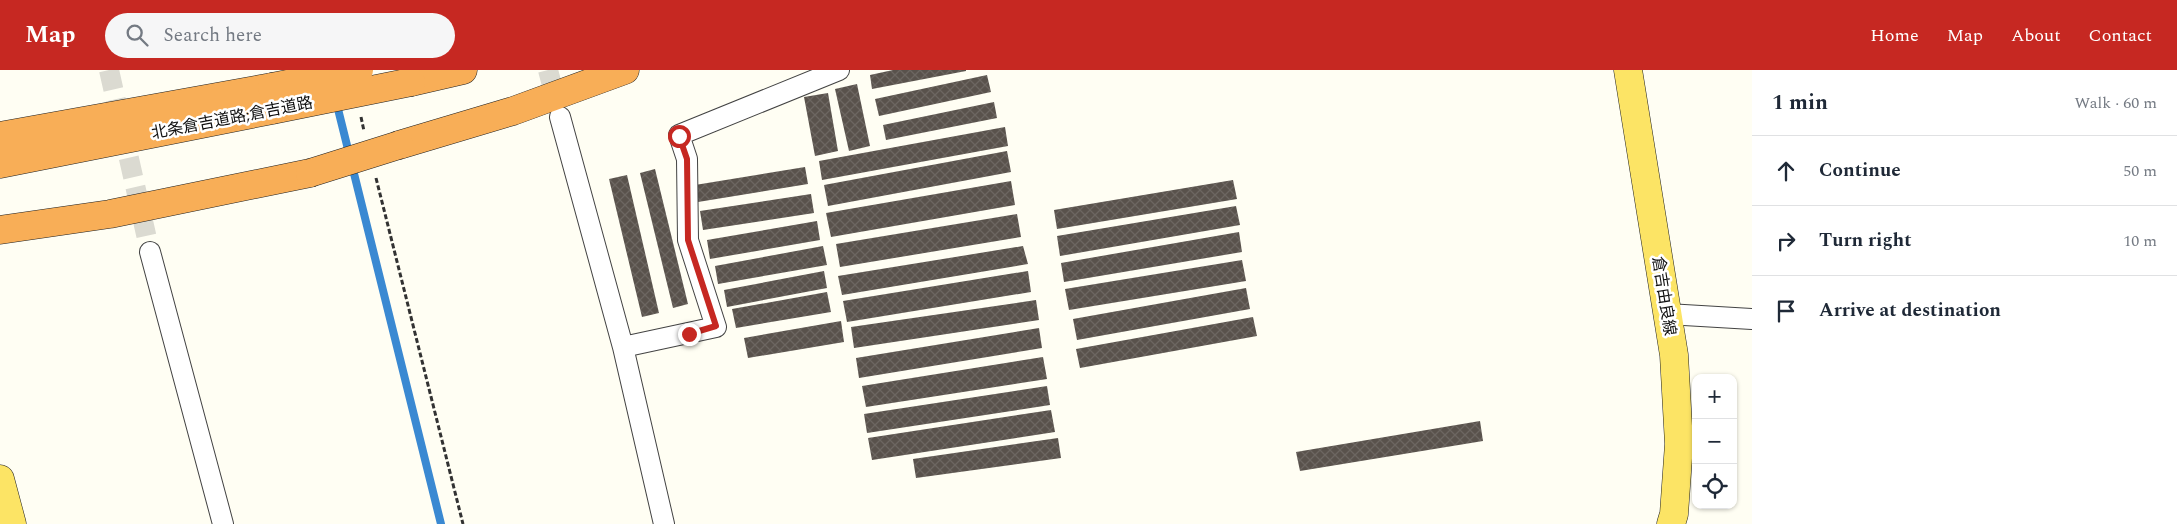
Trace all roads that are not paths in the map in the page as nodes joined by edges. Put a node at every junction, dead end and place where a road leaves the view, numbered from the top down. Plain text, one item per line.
1 (359, 70) edge
2 (463, 70) edge
3 (625, 70) edge
4 (839, 70) edge
5 (1628, 70) edge
6 (272, 98) junction
7 (560, 117) tunnel mouth
8 (0, 136) edge
9 (0, 164) edge
10 (0, 230) edge
11 (150, 252) tunnel mouth
12 (1667, 314) junction
13 (1752, 319) edge
14 (623, 347) junction
15 (0, 479) edge
16 (12, 524) edge
17 (223, 524) edge
18 (664, 524) edge
19 (1671, 524) edge

1 - 6 highway, 北条倉吉道路;倉吉道路, bridge
2 - 6 highway, 北条倉吉道路;倉吉道路, bridge
3 - 10 highway, bridge
4 - 14 street
5 - 12 main road, 倉吉由良線
6 - 8 highway, 北条倉吉道路;倉吉道路
6 - 9 highway, 北条倉吉道路;倉吉道路
7 - 14 street
11 - 17 street
12 - 13 street
12 - 19 main road, 倉吉由良線
14 - 18 street
15 - 16 main road

